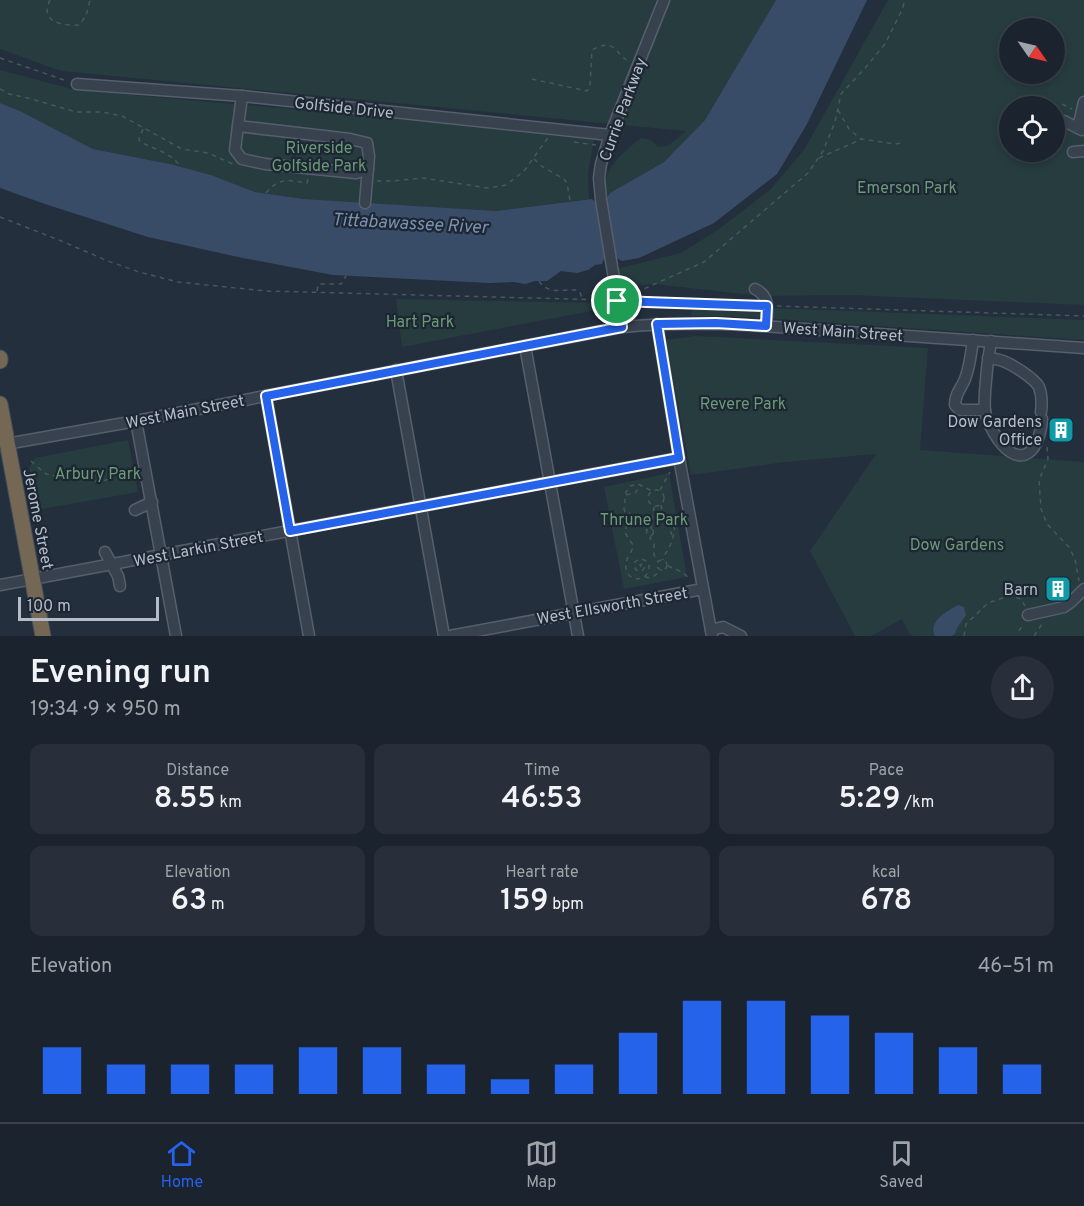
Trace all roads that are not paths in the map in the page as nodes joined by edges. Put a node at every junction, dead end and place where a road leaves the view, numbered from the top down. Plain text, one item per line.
1 (664, 0) edge
2 (77, 84) road end
3 (242, 96) junction
4 (1084, 102) edge
5 (1065, 121) edge
6 (238, 126) junction
7 (1081, 129) edge
8 (610, 135) junction
9 (368, 169) junction
10 (366, 203) dead end
11 (755, 289) dead end
12 (657, 324) junction
13 (766, 326) junction
14 (622, 327) junction
15 (973, 340) junction
16 (991, 341) junction
17 (525, 346) junction
18 (1084, 348) edge
19 (988, 358) junction
20 (396, 370) junction
21 (266, 396) junction
22 (0, 404) edge
23 (985, 410) junction
24 (136, 421) junction
25 (3, 444) edge
26 (679, 458) junction
27 (551, 482) junction
28 (152, 502) junction
29 (420, 507) junction
30 (135, 510) dead end
31 (290, 531) junction
32 (105, 552) dead end
33 (162, 555) junction
34 (112, 564) junction
35 (32, 579) junction
36 (0, 585) edge
37 (120, 586) dead end
38 (703, 589) junction
39 (1082, 591) edge
40 (574, 612) junction
41 (1028, 615) road end
42 (711, 633) edge
43 (43, 636) edge
44 (176, 636) edge
45 (309, 636) edge
46 (444, 636) edge
47 (450, 636) edge
48 (578, 636) edge
49 (741, 636) edge

1 - 8 street, Currie Parkway
2 - 3 street, Golfside Drive
3 - 6 street
3 - 8 street, Golfside Drive
4 - 7 street
5 - 7 street
6 - 9 street
6 - 9 street
8 - 14 street, Currie Parkway
9 - 10 street
11 - 13 street
12 - 13 street, West Main Street
12 - 14 street, West Main Street
12 - 26 street
13 - 15 street, West Main Street
14 - 17 street, West Main Street
15 - 16 street, West Main Street
15 - 23 street
16 - 18 street, West Main Street
16 - 19 street
17 - 20 street, West Main Street
17 - 27 street
19 - 23 street
19 - 23 street
20 - 21 street, West Main Street
20 - 29 street
21 - 24 street, West Main Street
21 - 31 street
22 - 25 highway, Jerome Street
24 - 25 street, West Main Street
24 - 28 street
25 - 35 highway, Jerome Street
26 - 27 street, West Larkin Street
26 - 38 street
27 - 29 street, West Larkin Street
27 - 40 street
28 - 30 street
28 - 33 street
29 - 31 street, West Larkin Street
29 - 46 street
31 - 33 street, West Larkin Street
31 - 45 street
32 - 34 street
33 - 34 street, West Larkin Street
33 - 44 street
34 - 35 street, West Larkin Street
34 - 37 street
35 - 36 street, West Larkin Street
35 - 43 highway, Jerome Street
38 - 40 street, West Ellsworth Street
38 - 42 street
39 - 41 street
40 - 47 street, West Ellsworth Street
40 - 48 street
42 - 49 street

